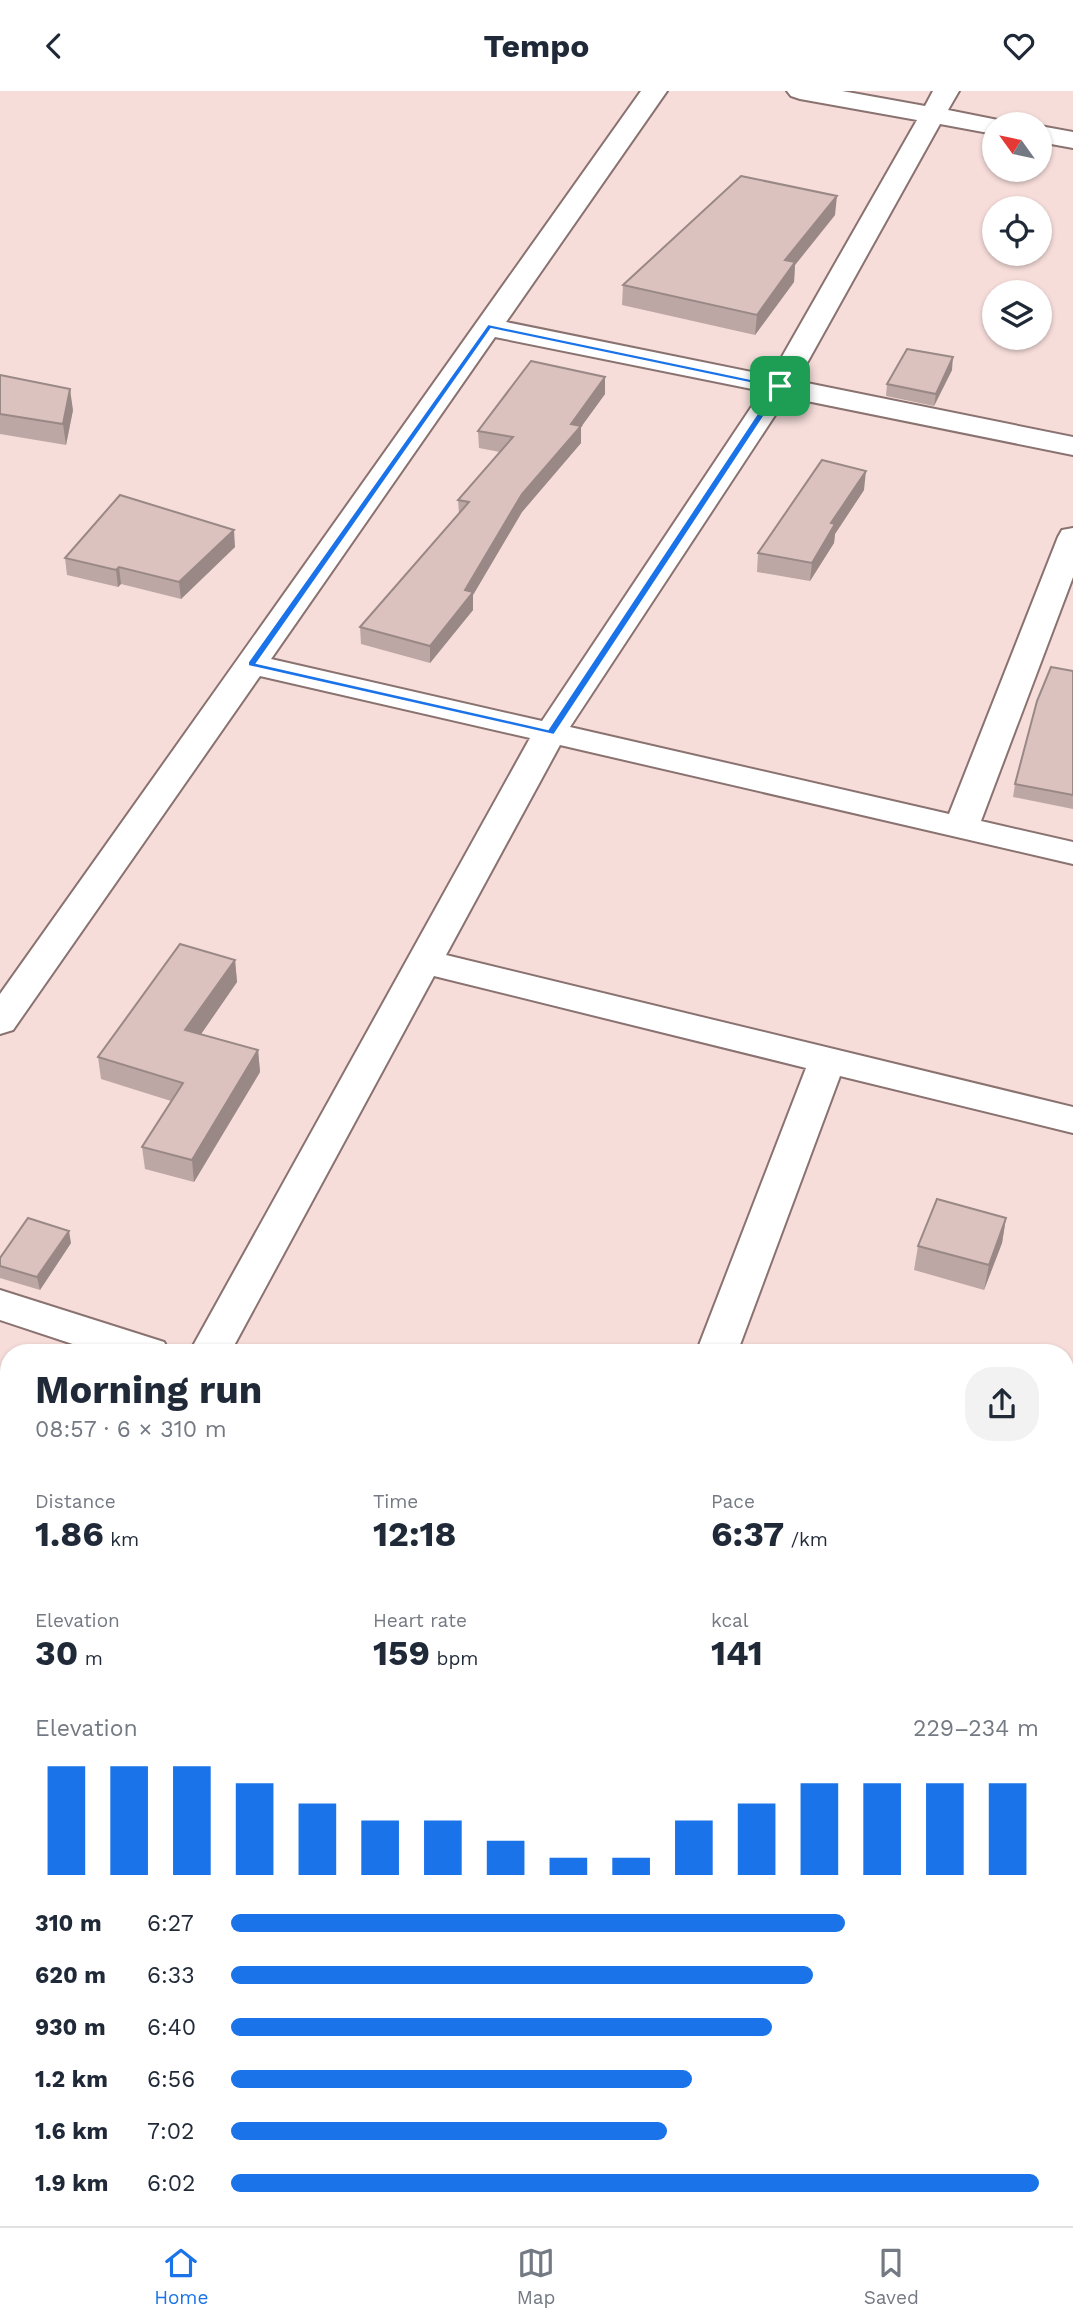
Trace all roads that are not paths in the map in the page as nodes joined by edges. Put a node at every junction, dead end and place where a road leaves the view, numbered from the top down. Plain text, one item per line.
1 (654, 91) edge
2 (800, 91) edge
3 (939, 103) edge
4 (982, 121) edge
5 (1052, 136) edge
6 (1073, 140) edge
7 (488, 327) junction
8 (780, 386) junction
9 (1073, 446) edge
10 (1073, 537) edge
11 (251, 664) junction
12 (550, 733) junction
13 (961, 828) junction
14 (1073, 853) edge
15 (425, 962) junction
16 (0, 1021) edge
17 (828, 1060) junction
18 (1073, 1120) edge
19 (0, 1305) edge
20 (122, 1344) edge
21 (214, 1344) edge
22 (719, 1344) edge

1 - 7 street
2 - 3 street
3 - 4 street
3 - 8 street
5 - 6 street
7 - 8 street
7 - 11 street
8 - 9 street
8 - 12 street
10 - 13 street
11 - 12 street
11 - 16 street
12 - 13 street
12 - 15 street
13 - 14 street
15 - 17 street
15 - 21 street
17 - 18 street
17 - 22 street
19 - 20 street

